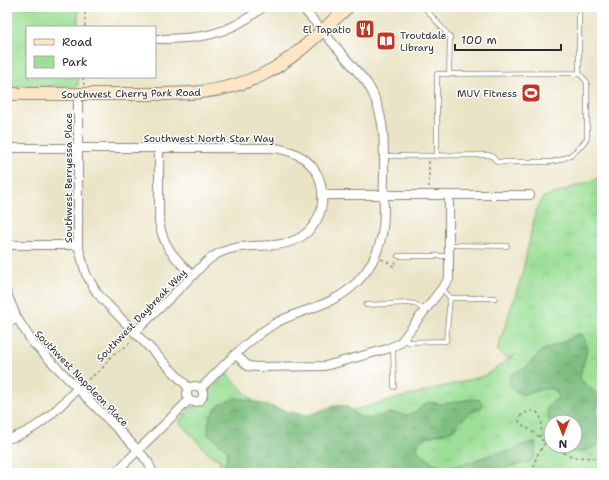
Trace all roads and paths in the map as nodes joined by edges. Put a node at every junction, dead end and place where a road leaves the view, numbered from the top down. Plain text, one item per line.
1 (85, 7) edge
2 (263, 7) edge
3 (302, 7) edge
4 (348, 7) edge
5 (579, 7) edge
6 (427, 8) edge
7 (84, 26) edge
8 (322, 30) junction
9 (156, 39) edge
10 (579, 73) junction
11 (449, 74) junction
12 (7, 94) edge
13 (78, 94) junction
14 (7, 148) edge
15 (78, 148) junction
16 (159, 148) junction
17 (384, 156) junction
18 (429, 156) junction
19 (437, 156) junction
20 (323, 195) junction
21 (383, 195) junction
22 (430, 195) junction
23 (449, 195) junction
24 (530, 195) dead end
25 (7, 245) edge
26 (78, 245) junction
27 (449, 245) junction
28 (507, 246) dead end
29 (375, 256) junction
30 (398, 256) joint
31 (449, 256) junction
32 (193, 276) junction
33 (443, 289) junction
34 (7, 294) edge
35 (450, 298) junction
36 (495, 298) dead end
37 (366, 305) dead end
38 (425, 311) junction
39 (17, 318) junction
40 (7, 324) edge
41 (135, 332) junction
42 (404, 338) junction
43 (392, 346) junction
44 (236, 354) junction
45 (394, 387) dead end
46 (189, 388) junction
47 (201, 388) junction
48 (77, 389) junction
49 (189, 400) junction
50 (602, 400) edge
51 (602, 407) edge
52 (540, 437) junction
53 (7, 439) edge
54 (543, 441) edge
55 (543, 446) edge
56 (138, 450) junction
57 (566, 454) edge
58 (601, 458) edge
59 (602, 467) edge
60 (115, 473) edge
61 (153, 473) edge
62 (533, 473) edge

1 - 7 path
2 - 9 street
3 - 8 street
4 - 8 main road, Southwest Cherry Park Road
5 - 10 lane
6 - 11 lane
8 - 13 main road, Southwest Cherry Park Road
8 - 17 street
10 - 11 lane
10 - 19 lane
11 - 19 lane
12 - 13 main road, Southwest Cherry Park Road
13 - 15 street, Southwest Berryessa Place
14 - 15 street, Southwest North Star Way
15 - 16 street, Southwest North Star Way
15 - 26 street, Southwest Berryessa Place
16 - 20 street, Southwest North Star Way
16 - 32 street
17 - 18 lane
17 - 21 street
18 - 19 lane
18 - 22 path
20 - 21 street
20 - 32 street, Southwest Daybreak Way
21 - 22 street
21 - 29 street
22 - 23 street
23 - 24 street
23 - 27 street
25 - 26 street
26 - 41 street, Southwest Berryessa Place
27 - 28 lane
27 - 31 street
29 - 30 path
29 - 44 street
30 - 31 lane
31 - 33 street
32 - 41 street, Southwest Daybreak Way
33 - 35 lane
33 - 38 street
34 - 39 street, Southwest Napoleon Place
35 - 36 lane
35 - 42 lane
37 - 38 lane
38 - 42 street
39 - 40 street
39 - 48 street, Southwest Napoleon Place
41 - 46 street, Southwest Berryessa Place
41 - 48 path, Southwest Daybreak Way
42 - 43 street
43 - 44 street
43 - 45 lane
44 - 47 street
46 - 47 street
46 - 49 street
47 - 49 street
48 - 53 street
48 - 56 street, Southwest Napoleon Place
49 - 56 street
50 - 51 path
52 - 52 path
52 - 54 path
55 - 62 path
56 - 60 street
56 - 61 street, Southwest Napoleon Place
57 - 58 path
58 - 59 path

